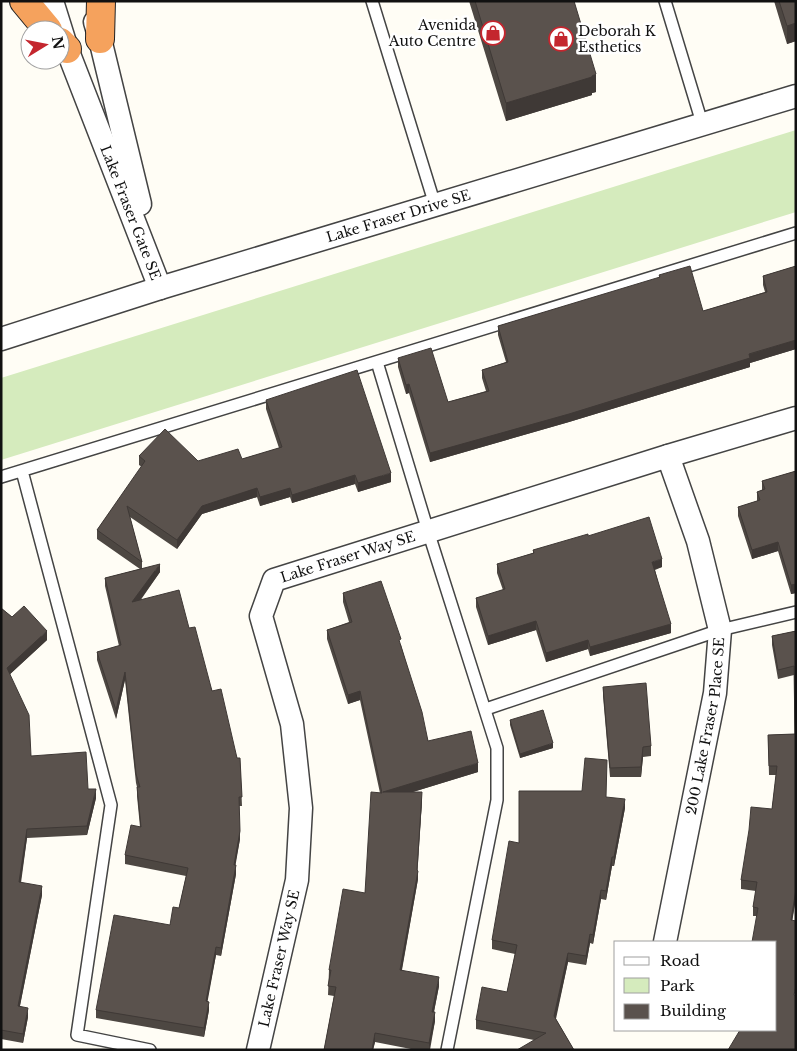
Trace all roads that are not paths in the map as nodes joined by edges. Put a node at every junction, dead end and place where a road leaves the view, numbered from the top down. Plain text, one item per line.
1 (24, 1) edge
2 (52, 1) edge
3 (88, 1) edge
4 (101, 1) edge
5 (372, 1) edge
6 (664, 1) edge
7 (40, 20) edge
8 (57, 20) edge
9 (100, 39) junction
10 (70, 61) edge
11 (796, 96) edge
12 (702, 123) junction
13 (435, 205) junction
14 (796, 233) edge
15 (160, 288) junction
16 (1, 339) edge
17 (377, 362) junction
18 (796, 418) edge
19 (668, 456) junction
20 (22, 471) junction
21 (1, 477) edge
22 (428, 531) junction
23 (796, 612) edge
24 (720, 630) junction
25 (486, 709) junction
26 (665, 941) edge
27 (150, 1050) edge
28 (258, 1050) edge
29 (447, 1050) edge

1 - 7 highway
2 - 8 street, Lake Fraser Gate SE
3 - 9 street, Lake Fraser Gate SE
4 - 9 highway
5 - 13 lane
6 - 12 lane
9 - 15 street, Lake Fraser Gate SE
10 - 15 street, Lake Fraser Gate SE
11 - 12 street, Lake Fraser Drive SE
12 - 13 street, Lake Fraser Drive SE
13 - 15 street, Lake Fraser Drive SE
14 - 17 lane
15 - 16 street, Lake Fraser Drive SE
17 - 20 lane
17 - 22 lane
18 - 19 street, Lake Fraser Way SE
19 - 22 street, Lake Fraser Way SE
19 - 24 street, 200 Lake Fraser Place SE
20 - 21 lane
20 - 27 lane
22 - 25 lane
22 - 28 street, Lake Fraser Way SE
23 - 24 lane
24 - 25 lane
24 - 26 street, 200 Lake Fraser Place SE
25 - 29 lane

